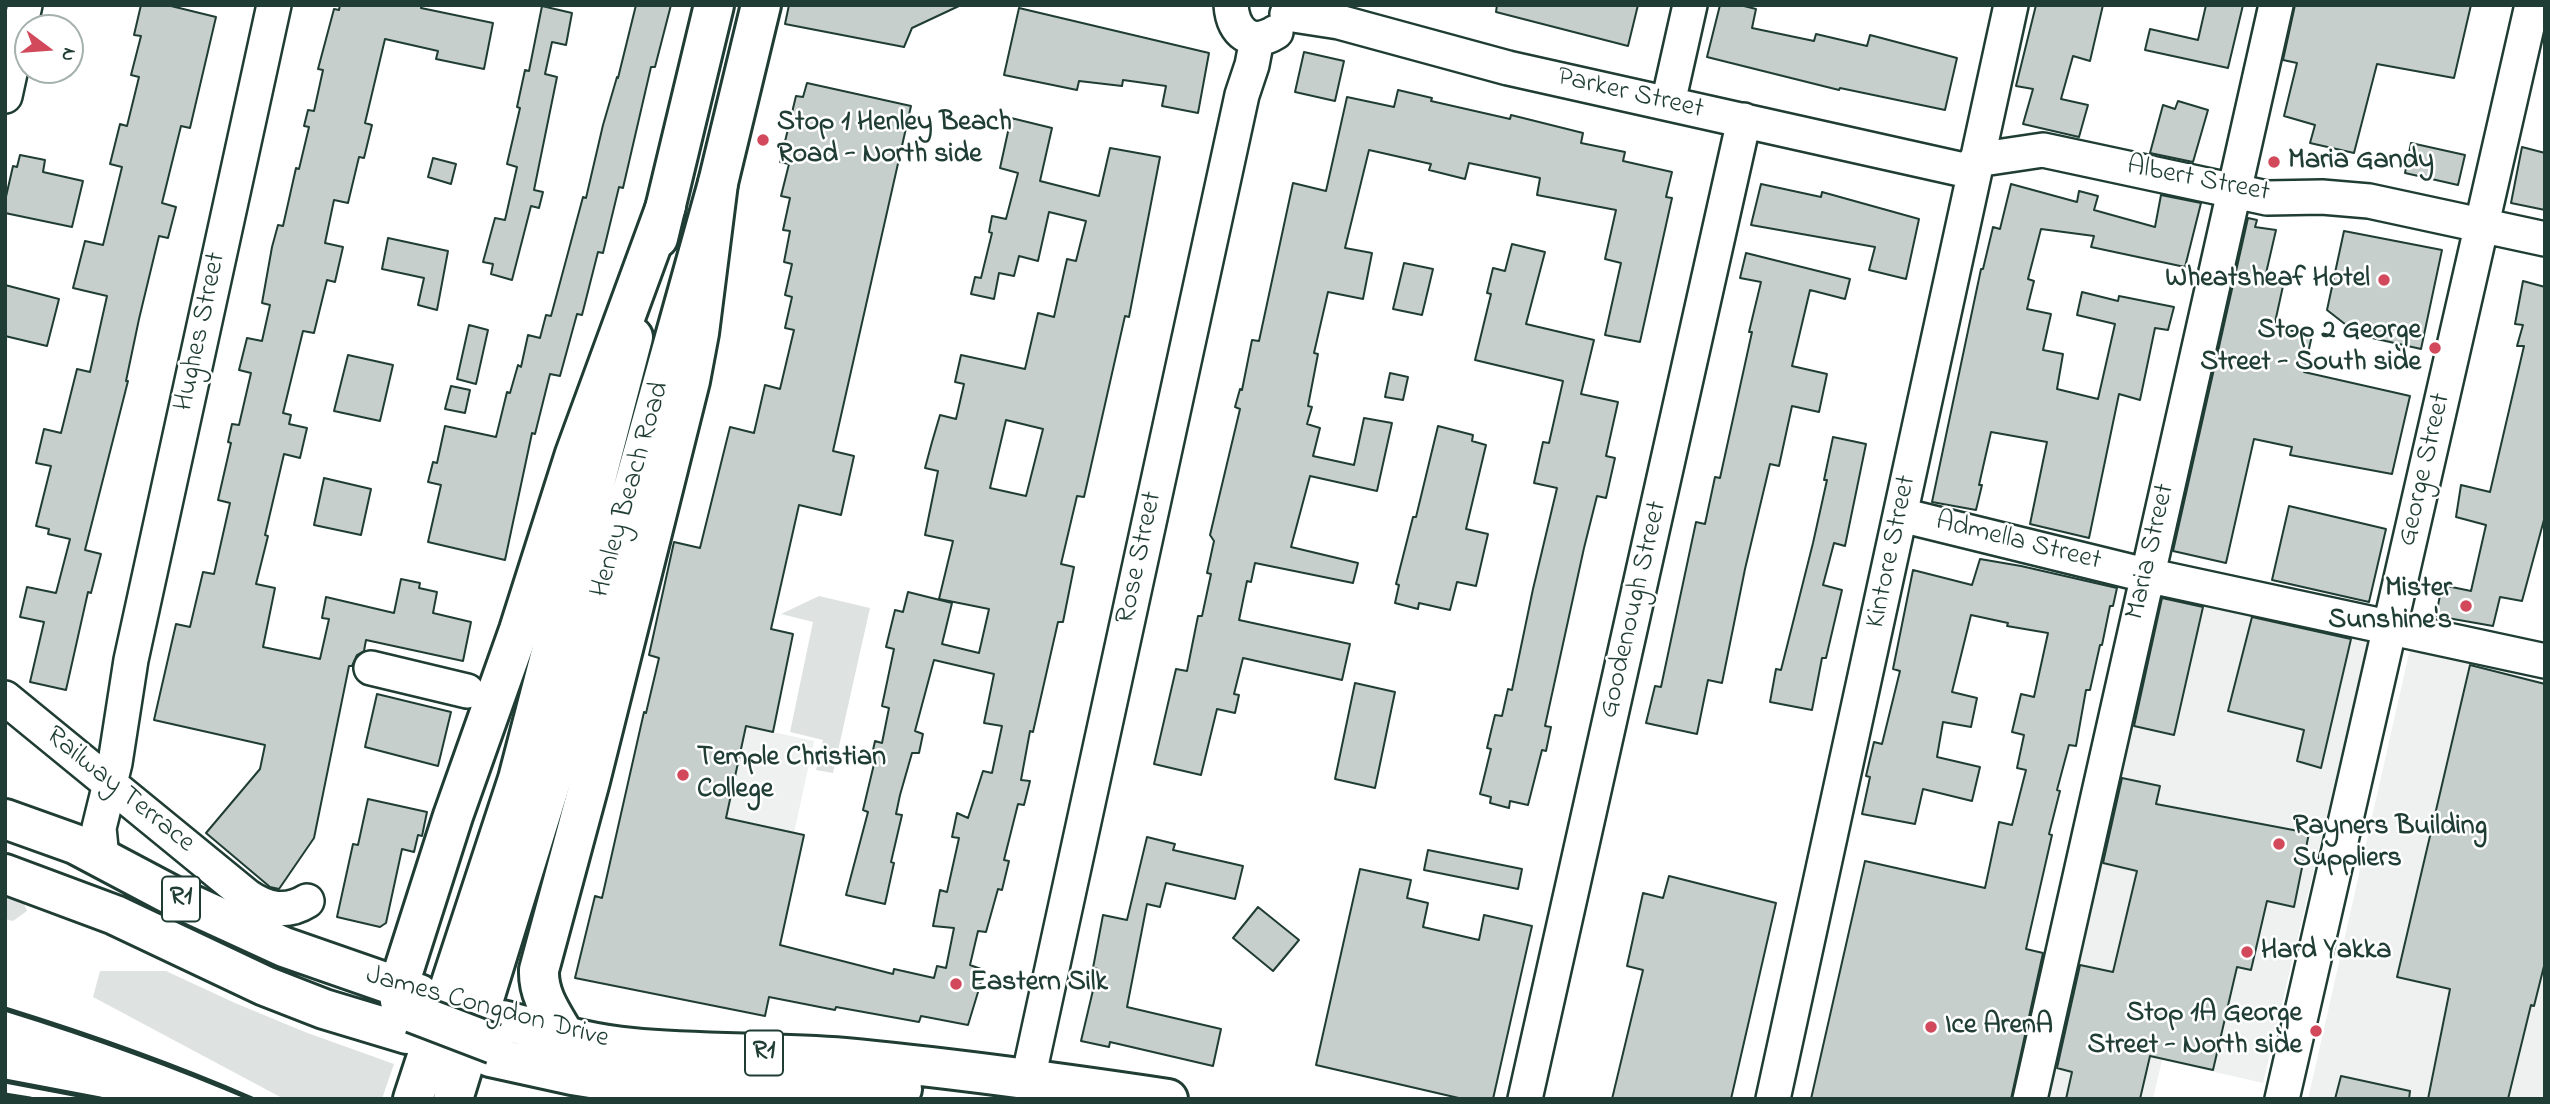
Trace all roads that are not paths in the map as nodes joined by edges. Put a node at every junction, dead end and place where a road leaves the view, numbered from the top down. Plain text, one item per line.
1 (25, 5) edge
2 (274, 5) edge
3 (714, 5) edge
4 (761, 5) edge
5 (1231, 5) edge
6 (1690, 5) edge
7 (2011, 5) edge
8 (2276, 5) edge
9 (2532, 5) edge
10 (1287, 10) edge
11 (1257, 38) junction
12 (5, 96) edge
13 (1668, 103) junction
14 (1744, 120) junction
15 (1974, 166) junction
16 (718, 183) junction
17 (2235, 190) junction
18 (666, 206) junction
19 (2482, 224) junction
20 (2545, 239) edge
21 (1901, 515) junction
22 (2147, 575) junction
23 (2391, 626) junction
24 (2545, 661) edge
25 (371, 668) dead end
26 (467, 691) dead end
27 (5, 698) edge
28 (101, 777) junction
29 (5, 819) edge
30 (88, 851) junction
31 (5, 874) edge
32 (307, 901) dead end
33 (476, 968) junction
34 (265, 986) junction
35 (409, 1007) junction
36 (565, 1036) junction
37 (495, 1040) junction
38 (1026, 1089) edge
39 (413, 1099) edge
40 (453, 1099) edge
41 (989, 1099) edge
42 (1168, 1099) edge
43 (1525, 1099) edge
44 (1773, 1099) edge
45 (2030, 1099) edge
46 (2283, 1099) edge

1 - 12 street
2 - 28 street, Hughes Street
3 - 18 main road, Henley Beach Road
4 - 16 main road, Henley Beach Road
5 - 11 street
6 - 13 street
7 - 15 street, Kintore Street
8 - 17 street, Maria Street
9 - 19 street, George Street
10 - 11 street
10 - 13 street, Parker Street
11 - 38 street, Rose Street
13 - 14 street, Parker Street
14 - 15 street, Parker Street
14 - 43 street, Goodenough Street
15 - 17 street, Albert Street
15 - 21 street, Kintore Street
16 - 33 main road, Henley Beach Road
16 - 36 main road
17 - 19 street, Albert Street
17 - 22 street, Maria Street
18 - 33 main road, Henley Beach Road
18 - 35 main road
19 - 20 street, Albert Street
19 - 23 street, George Street
21 - 22 street, Admella Street
21 - 44 street, Kintore Street
22 - 23 street, Admella Street
22 - 45 street, Maria Street
23 - 24 street, Admella Street
23 - 46 street, George Street
25 - 26 street
27 - 28 street, Railway Terrace
28 - 30 street, Hughes Street
28 - 32 street, Railway Terrace
29 - 30 main road, James Congdon Drive / R1
30 - 34 main road
30 - 35 main road, James Congdon Drive / R1
31 - 34 main road, James Congdon Drive / R1
33 - 39 main road
33 - 40 main road
34 - 35 main road, James Congdon Drive / R1
35 - 37 main road, James Congdon Drive / R1
36 - 37 main road, James Congdon Drive / R1
36 - 38 main road, James Congdon Drive / R1
37 - 41 main road, James Congdon Drive / R1
38 - 42 main road, James Congdon Drive / R1

